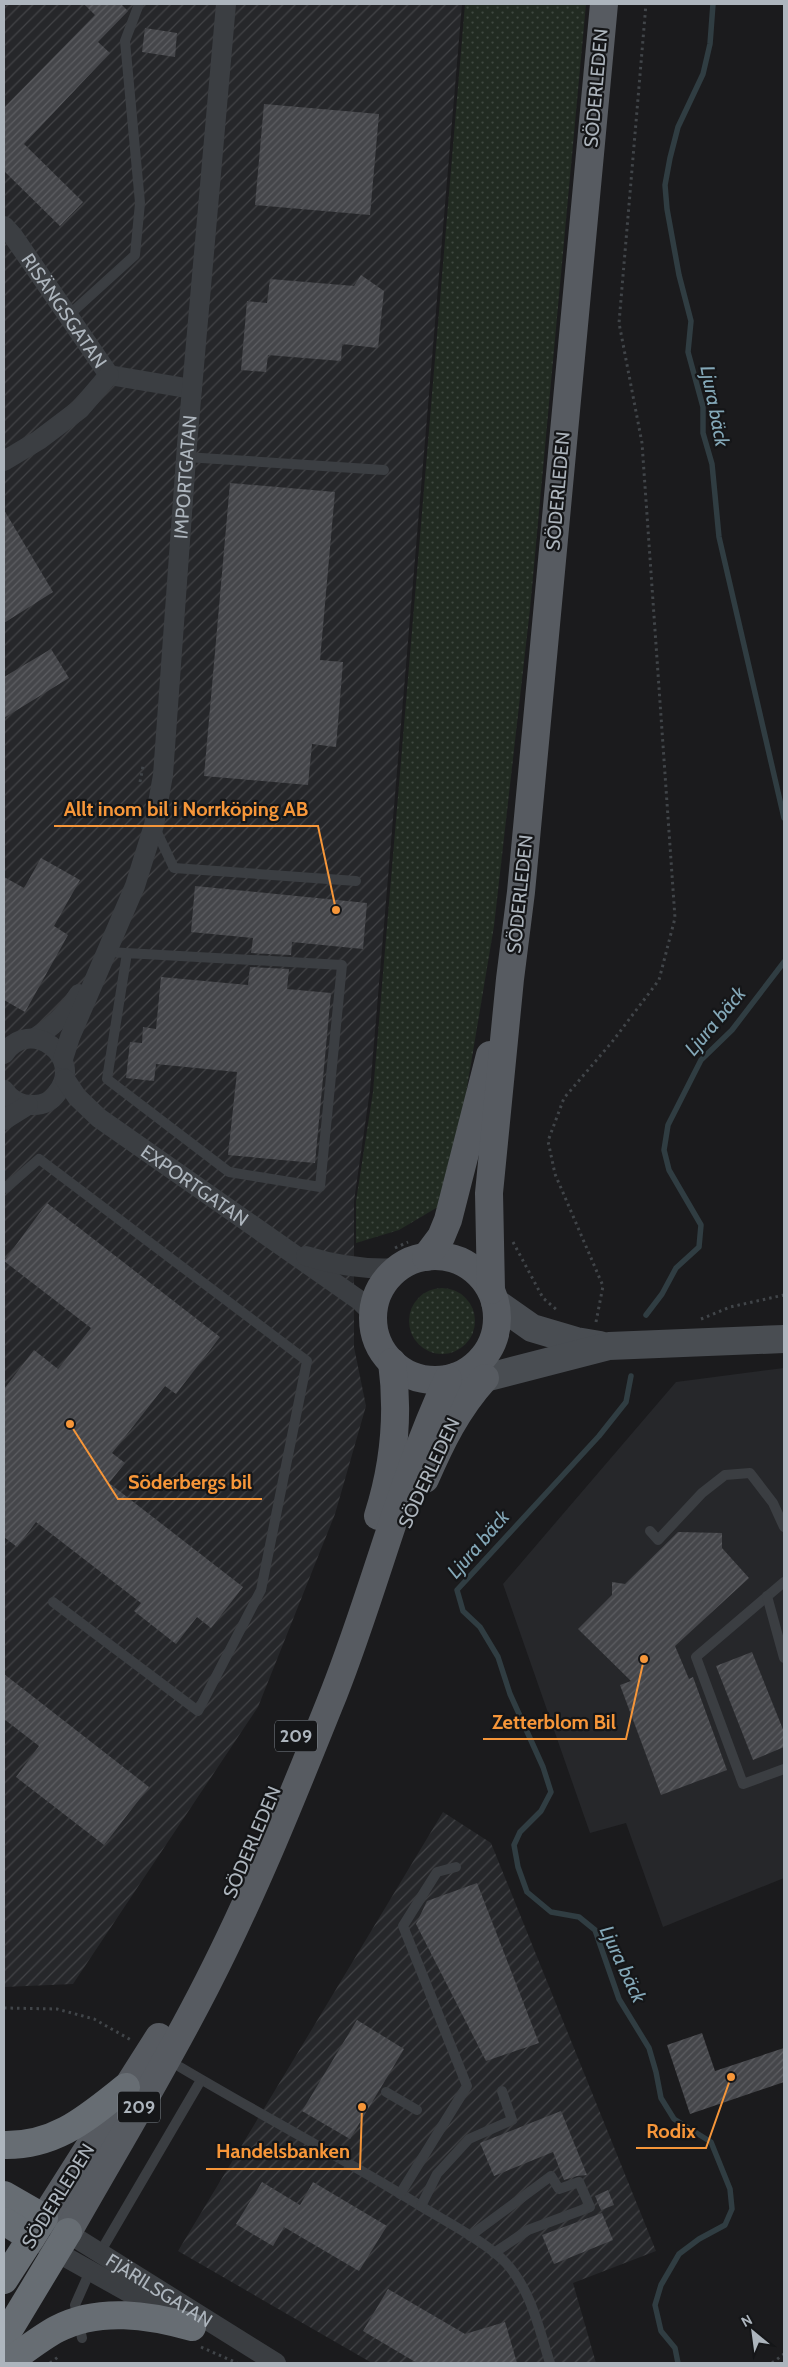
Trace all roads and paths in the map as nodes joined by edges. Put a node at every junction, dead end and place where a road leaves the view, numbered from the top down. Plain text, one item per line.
1 (139, 4) edge
2 (226, 4) edge
3 (604, 4) edge
4 (646, 4) edge
5 (4, 226) edge
6 (68, 315) junction
7 (109, 375) junction
8 (192, 390) junction
9 (186, 457) junction
10 (4, 461) edge
11 (384, 470) dead end
12 (154, 825) junction
13 (356, 881) dead end
14 (116, 949) junction
15 (510, 979) junction
16 (35, 1038) junction
17 (8, 1045) edge
18 (63, 1059) junction
19 (64, 1079) junction
20 (4, 1090) edge
21 (50, 1100) junction
22 (28, 1105) junction
23 (99, 1118) junction
24 (4, 1120) edge
25 (4, 1188) edge
26 (488, 1224) junction
27 (291, 1252) junction
28 (429, 1252) junction
29 (392, 1259) junction
30 (784, 1295) edge
31 (493, 1296) junction
32 (561, 1312) dead end
33 (374, 1315) junction
34 (586, 1322) dead end
35 (692, 1322) dead end
36 (596, 1323) junction
37 (784, 1327) edge
38 (606, 1335) junction
39 (784, 1339) edge
40 (722, 1341) junction
41 (392, 1362) junction
42 (452, 1378) junction
43 (484, 1378) junction
44 (784, 1527) edge
45 (650, 1531) dead end
46 (784, 1582) edge
47 (767, 1596) junction
48 (368, 1600) junction
49 (53, 1602) dead end
50 (784, 1658) edge
51 (784, 1769) edge
52 (456, 1867) dead end
53 (4, 2008) edge
54 (136, 2043) dead end
55 (180, 2067) dead end
56 (201, 2080) junction
57 (126, 2087) junction
58 (502, 2091) dead end
59 (386, 2092) dead end
60 (417, 2110) dead end
61 (4, 2145) edge
62 (400, 2194) junction
63 (4, 2195) edge
64 (421, 2206) junction
65 (4, 2222) edge
66 (37, 2228) junction
67 (470, 2236) junction
68 (62, 2242) junction
69 (100, 2252) junction
70 (494, 2253) junction
71 (90, 2272) junction
72 (4, 2280) edge
73 (192, 2327) junction
74 (79, 2329) junction
75 (4, 2338) edge
76 (784, 2354) edge
77 (7, 2363) edge
78 (267, 2363) edge
79 (276, 2363) edge
80 (550, 2363) edge
81 (772, 2363) edge

1 - 6 lane
2 - 8 street, IMPORTGATAN
3 - 15 main road, SÖDERLEDEN
4 - 36 path
5 - 6 street, RISÄNGSGATAN
6 - 7 street, RISÄNGSGATAN
7 - 8 street, RISÄNGSGATAN
7 - 10 street
8 - 9 street, IMPORTGATAN
9 - 11 lane
9 - 12 street, IMPORTGATAN
12 - 13 lane
12 - 14 street, IMPORTGATAN
14 - 14 lane
14 - 16 street, IMPORTGATAN
14 - 18 street, IMPORTGATAN
15 - 26 main road, SÖDERLEDEN
15 - 28 main road, SÖDERLEDEN
16 - 17 street
16 - 18 street
18 - 19 street
19 - 21 street
19 - 23 street, EXPORTGATAN
20 - 22 street
21 - 22 street
21 - 23 street, EXPORTGATAN
22 - 24 street
23 - 27 street, EXPORTGATAN
25 - 49 lane
26 - 31 main road, SÖDERLEDEN
26 - 32 path
27 - 29 street, EXPORTGATAN
27 - 33 street, EXPORTGATAN
28 - 29 main road
28 - 29 path
28 - 31 main road
29 - 33 main road
30 - 35 path
31 - 38 main road
31 - 42 main road, SÖDERLEDEN
33 - 41 main road
34 - 36 path
36 - 38 path
37 - 40 main road
38 - 40 main road
38 - 43 main road
39 - 40 main road
41 - 42 main road
41 - 57 main road, SÖDERLEDEN / 209
42 - 43 main road
42 - 48 main road, SÖDERLEDEN / 209
43 - 48 main road, SÖDERLEDEN / 209
44 - 45 lane
46 - 47 lane
47 - 50 lane
47 - 51 lane
48 - 68 main road, SÖDERLEDEN / 209
52 - 62 lane
53 - 54 path
55 - 56 lane
56 - 62 lane
56 - 69 lane
57 - 61 highway
57 - 66 main road, SÖDERLEDEN / 209
58 - 64 lane
59 - 60 lane
62 - 64 lane
63 - 66 highway
64 - 67 lane
65 - 66 highway
66 - 68 street, FJÄRILSGATAN
66 - 72 highway, SÖDERLEDEN / 209
67 - 70 lane
67 - 70 lane
68 - 69 street, FJÄRILSGATAN
68 - 71 street, FJÄRILSGATAN
68 - 75 highway, SÖDERLEDEN / 209
69 - 71 lane
69 - 79 street, FJÄRILSGATAN
70 - 80 lane
71 - 73 street, FJÄRILSGATAN
71 - 74 lane
73 - 74 highway
73 - 78 street, FJÄRILSGATAN
74 - 77 highway
76 - 81 path

